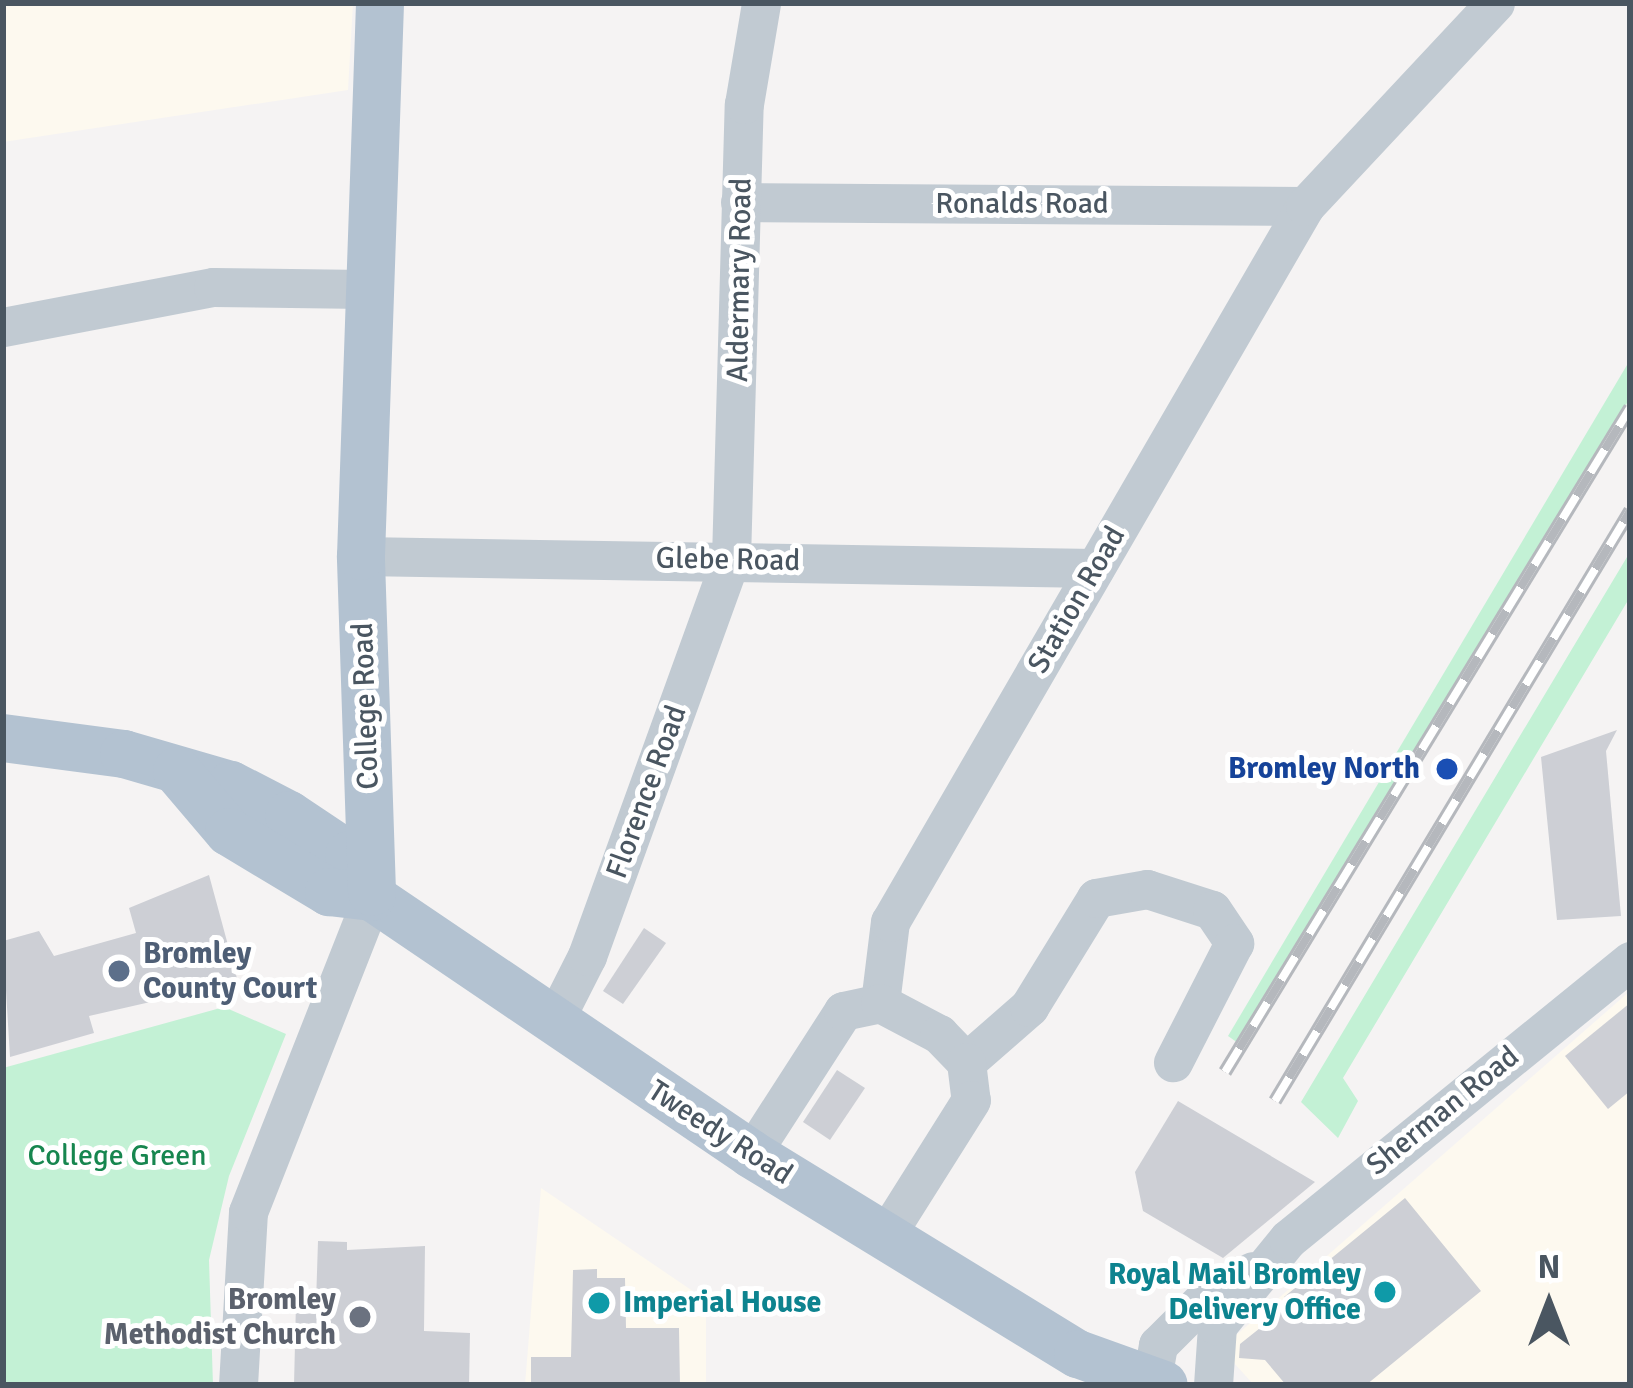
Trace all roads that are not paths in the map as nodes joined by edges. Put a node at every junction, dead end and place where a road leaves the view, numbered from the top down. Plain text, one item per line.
1 (380, 3) edge
2 (761, 3) edge
3 (1495, 3) edge
4 (740, 202) junction
5 (1305, 206) junction
6 (365, 289) junction
7 (3, 327) edge
8 (361, 556) junction
9 (731, 559) junction
10 (1095, 568) junction
11 (3, 738) edge
12 (177, 771) junction
13 (368, 779) junction
14 (289, 814) junction
15 (371, 897) junction
16 (1630, 961) edge
17 (880, 1003) junction
18 (554, 1022) junction
19 (966, 1062) junction
20 (1173, 1062) dead end
21 (751, 1154) junction
22 (884, 1238) junction
23 (1261, 1267) junction
24 (1136, 1372) edge
25 (238, 1385) edge
26 (1213, 1385) edge

1 - 6 main road, College Road
2 - 4 street, Aldermary Road
3 - 5 street, Station Road
4 - 5 street, Ronalds Road
4 - 9 street, Aldermary Road
5 - 10 street, Station Road
6 - 7 street
6 - 8 main road, College Road
8 - 9 street, Glebe Road
8 - 13 main road, College Road
9 - 10 street, Glebe Road
9 - 18 street, Florence Road
10 - 17 street, Station Road
11 - 12 main road, Tweedy Road
12 - 14 main road, Tweedy Road
12 - 15 main road, Tweedy Road
13 - 14 main road
13 - 15 main road, College Road
14 - 15 main road, Tweedy Road
15 - 18 main road, Tweedy Road
15 - 25 street, College Road
16 - 23 street, Sherman Road
17 - 19 street
17 - 21 street
18 - 21 main road, Tweedy Road
19 - 20 street
19 - 22 street
21 - 22 main road, Tweedy Road
22 - 24 main road, Tweedy Road
23 - 24 street, Sherman Road
23 - 26 street, Sherman Road

